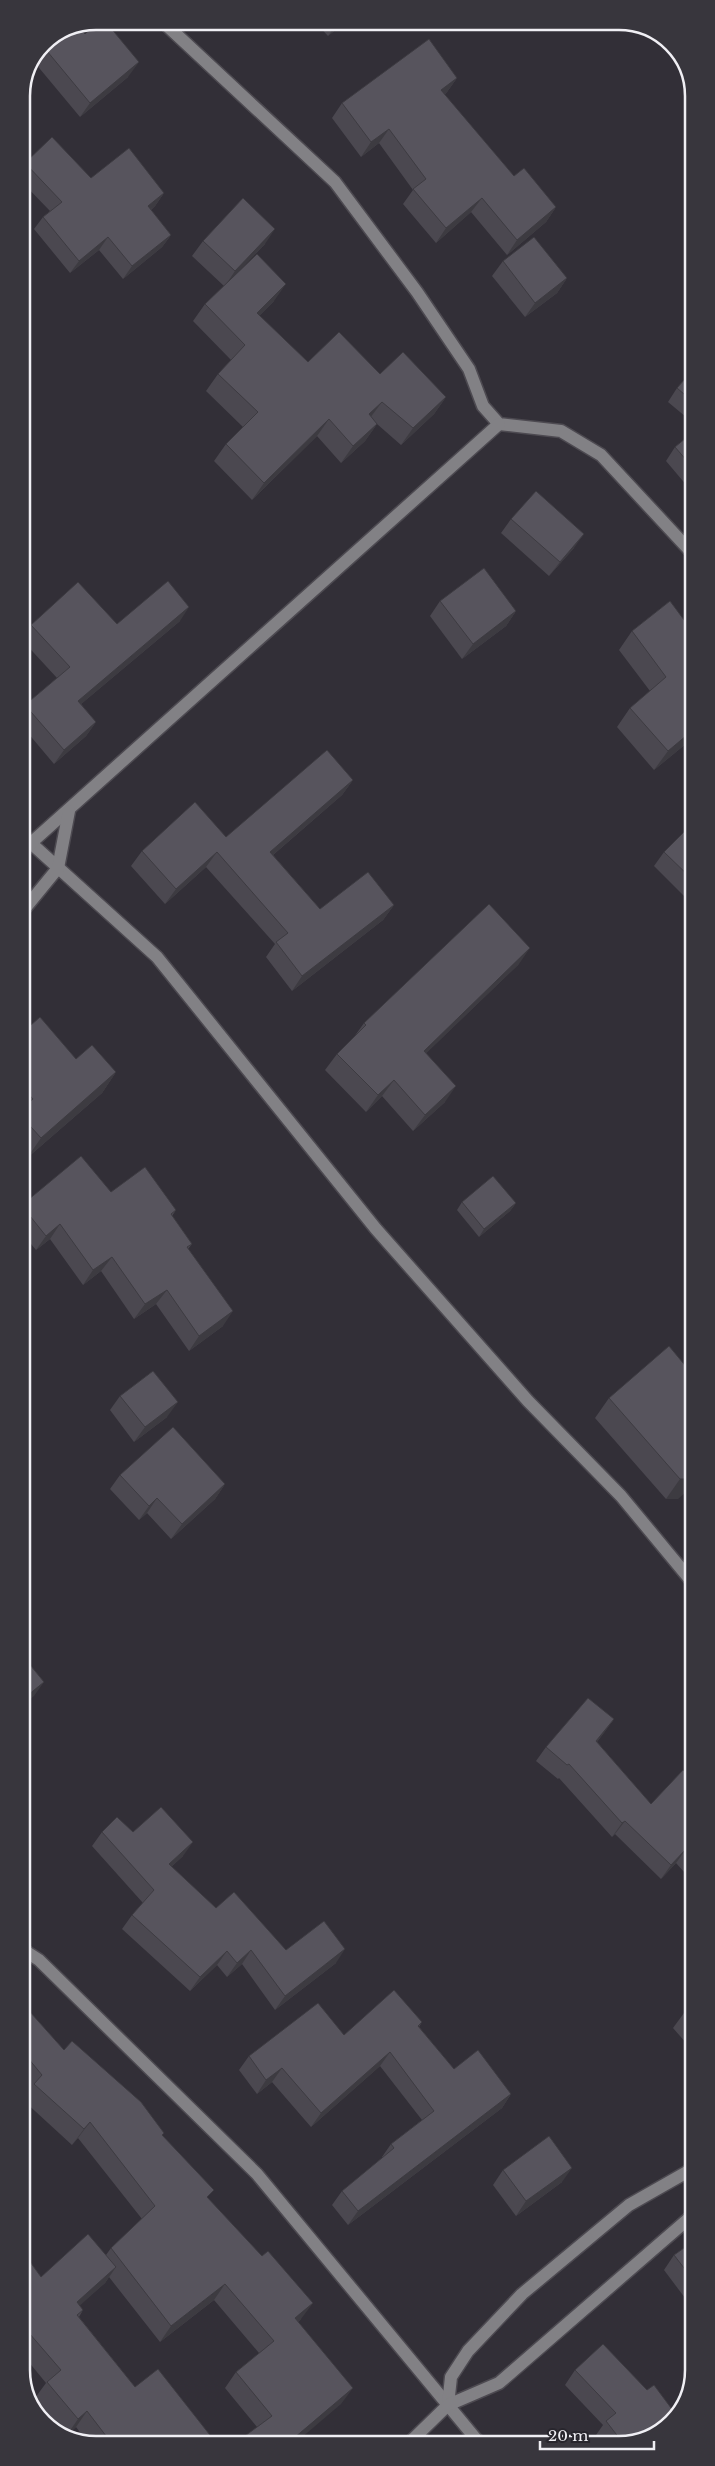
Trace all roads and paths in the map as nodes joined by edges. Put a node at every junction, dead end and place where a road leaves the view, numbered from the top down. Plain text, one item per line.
1 (172, 30) edge
2 (499, 424) junction
3 (685, 545) edge
4 (69, 811) junction
5 (30, 839) edge
6 (30, 847) edge
7 (58, 868) junction
8 (30, 902) edge
9 (685, 1573) edge
10 (30, 1954) edge
11 (685, 2173) edge
12 (685, 2222) edge
13 (448, 2405) junction
14 (416, 2436) edge
15 (475, 2436) edge

1 - 2 street
2 - 3 street
2 - 4 street
4 - 5 street
4 - 7 street
6 - 7 street
7 - 8 street
7 - 9 street
10 - 13 street
11 - 13 street
12 - 13 street
13 - 14 street
13 - 15 street

